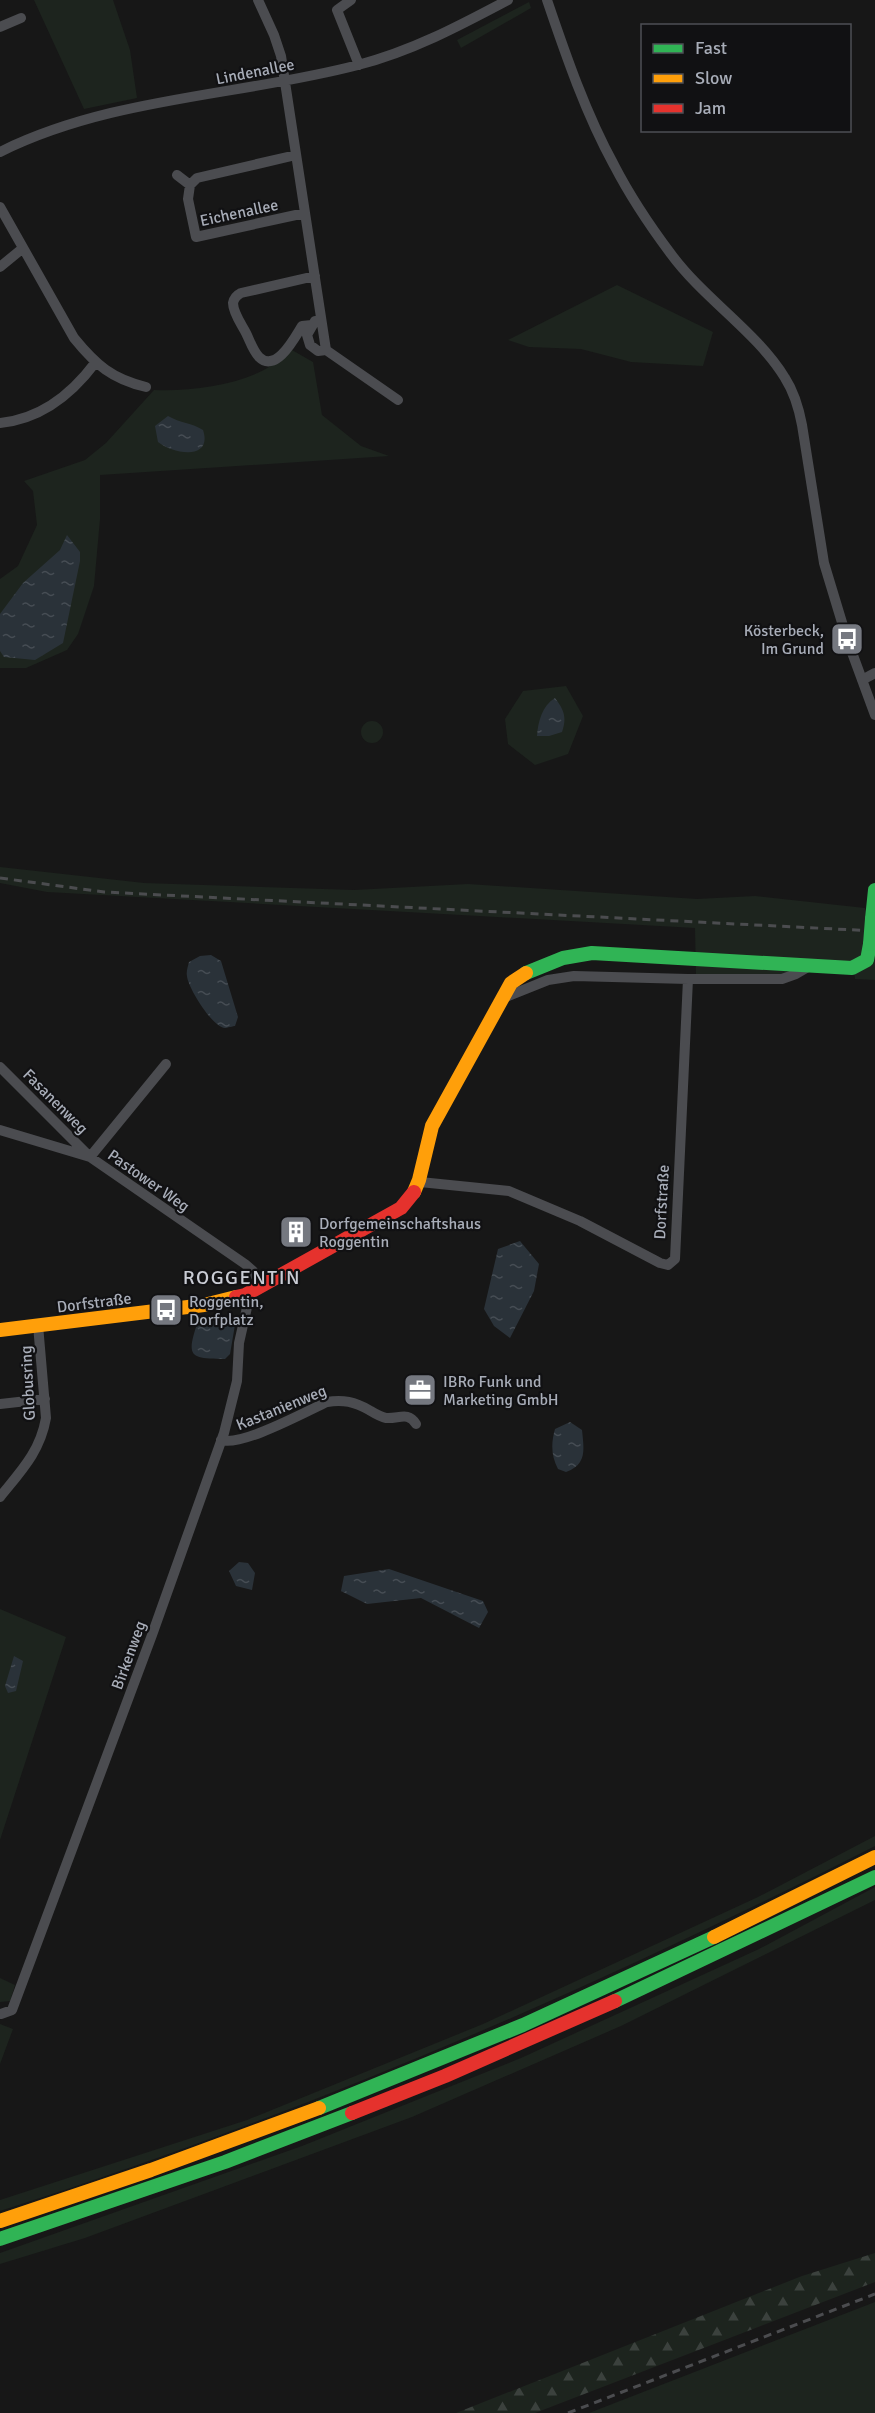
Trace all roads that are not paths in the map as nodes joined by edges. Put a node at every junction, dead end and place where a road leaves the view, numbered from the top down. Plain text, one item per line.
1 (258, 0) edge
2 (351, 0) edge
3 (508, 0) edge
4 (547, 0) edge
5 (21, 18) dead end
6 (0, 27) edge
7 (359, 65) junction
8 (285, 80) junction
9 (0, 152) edge
10 (296, 155) junction
11 (177, 175) dead end
12 (190, 184) junction
13 (0, 207) edge
14 (305, 213) junction
15 (23, 248) junction
16 (0, 267) edge
17 (315, 276) junction
18 (320, 314) junction
19 (312, 326) junction
20 (327, 350) junction
21 (95, 363) junction
22 (146, 387) dead end
23 (398, 400) dead end
24 (0, 423) edge
25 (875, 673) edge
26 (862, 680) junction
27 (875, 715) edge
28 (875, 890) edge
29 (808, 967) junction
30 (688, 979) junction
31 (501, 1000) junction
32 (166, 1064) dead end
33 (0, 1067) edge
34 (0, 1130) edge
35 (90, 1157) junction
36 (420, 1182) junction
37 (261, 1286) junction
38 (245, 1295) junction
39 (38, 1325) junction
40 (0, 1330) edge
41 (45, 1399) junction
42 (0, 1404) edge
43 (416, 1424) dead end
44 (221, 1440) junction
45 (0, 1497) edge
46 (875, 1857) edge
47 (875, 1877) edge
48 (1, 2014) edge
49 (0, 2221) edge
50 (0, 2239) edge

1 - 8 street, Eichenallee
2 - 7 street
3 - 7 street, Lindenallee
4 - 26 street
5 - 6 street
7 - 8 street, Lindenallee
8 - 9 street, Lindenallee
8 - 10 street, Eichenallee
10 - 12 street
10 - 14 street, Eichenallee
11 - 12 street
12 - 14 street, Eichenallee
13 - 15 street
14 - 17 street, Eichenallee
15 - 16 street
15 - 21 street
17 - 18 street, Eichenallee
17 - 19 street
18 - 19 street
18 - 20 street, Eichenallee
19 - 20 street
20 - 23 street
21 - 22 street
21 - 24 street
25 - 26 street
26 - 27 street
28 - 29 main road, Dorfstraße, bridge
29 - 30 street, Dorfstraße
29 - 31 main road, Dorfstraße
30 - 31 street, Dorfstraße
30 - 36 street, Dorfstraße
31 - 36 main road, Dorfstraße
32 - 35 street
33 - 35 street, Fasanenweg
34 - 35 street, Pastower Weg
35 - 37 street, Pastower Weg
36 - 37 main road, Dorfstraße
37 - 38 main road, Dorfstraße
38 - 39 main road, Dorfstraße
38 - 44 street, Birkenweg
39 - 40 main road, Dorfstraße
39 - 41 street, Globusring
41 - 42 street
41 - 45 street, Globusring
43 - 44 street, Kastanienweg
44 - 48 street, Birkenweg
46 - 49 main road
47 - 50 main road

